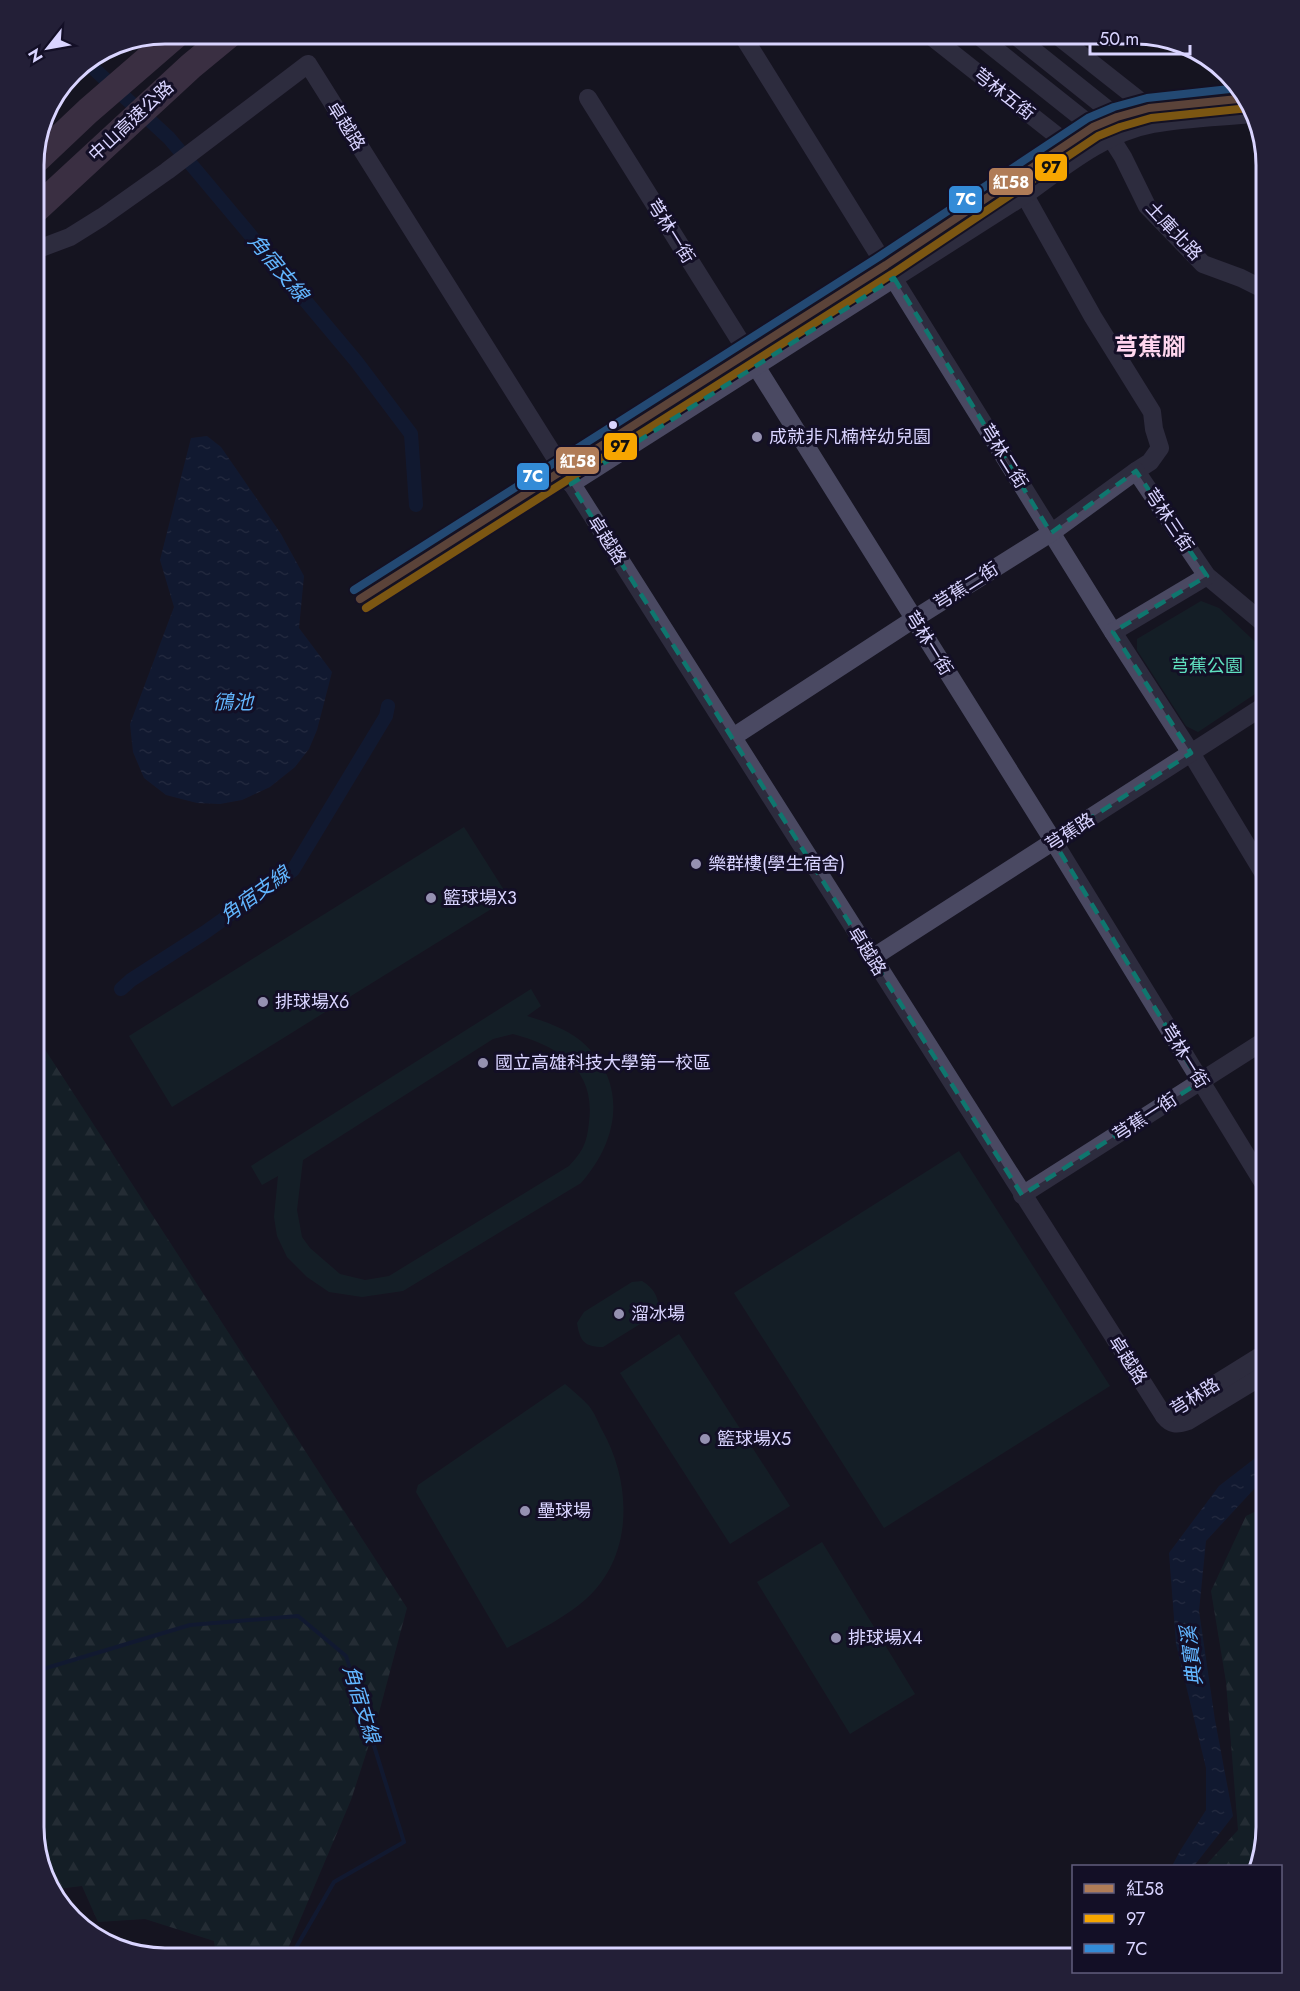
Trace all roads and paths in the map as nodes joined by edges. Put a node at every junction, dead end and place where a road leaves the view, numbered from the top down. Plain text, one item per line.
1 (165, 44) edge
2 (218, 44) edge
3 (748, 44) edge
4 (941, 44) edge
5 (989, 44) edge
6 (1026, 44) edge
7 (1067, 44) edge
8 (588, 98) dead end
9 (1237, 100) edge
10 (1245, 114) edge
11 (1150, 116) junction
12 (1117, 117) junction
13 (1094, 127) junction
14 (1111, 138) junction
15 (1074, 149) junction
16 (45, 151) edge
17 (1021, 188) junction
18 (44, 202) edge
19 (44, 247) edge
20 (890, 272) junction
21 (1256, 286) edge
22 (752, 360) junction
23 (1136, 471) junction
24 (567, 477) junction
25 (1051, 533) junction
26 (1207, 576) junction
27 (1256, 617) edge
28 (914, 619) junction
29 (1113, 632) junction
30 (1256, 711) edge
31 (733, 737) junction
32 (1191, 753) junction
33 (1054, 842) junction
34 (1256, 861) edge
35 (872, 958) junction
36 (1256, 1046) edge
37 (1200, 1082) junction
38 (1256, 1171) edge
39 (1022, 1195) junction
40 (1256, 1359) edge
41 (1256, 1380) edge
42 (1164, 1416) junction

1 - 16 highway, 中山高速公路
2 - 18 highway, 中山高速公路
3 - 20 street, 芎林二街
4 - 15 street, 芎林五街
5 - 13 street, 土庫北路
6 - 12 street
7 - 11 street
8 - 22 street, 芎林一街
9 - 11 street
10 - 11 street
11 - 12 street
11 - 14 street
12 - 13 street
12 - 14 street
13 - 14 street, 土庫北路
13 - 15 street
14 - 15 street
14 - 21 street, 土庫北路
15 - 17 street
17 - 20 street
17 - 23 street, 芎林三街
19 - 24 street, 卓越路
20 - 22 street
20 - 25 street, 芎林二街
22 - 24 street
22 - 28 street, 芎林一街
23 - 25 street, 芎蕉二街
23 - 26 street, 芎林三街
24 - 31 street, 卓越路
25 - 28 street, 芎蕉二街
25 - 29 street, 芎林二街
26 - 27 street, 芎林三街
26 - 29 street
28 - 31 street, 芎蕉二街
28 - 33 street, 芎林一街
29 - 32 street, 芎林二街
30 - 32 street, 芎蕉路
31 - 35 street, 卓越路
32 - 33 street, 芎蕉路
32 - 34 street, 芎林二街
33 - 35 street, 芎蕉路
33 - 37 street, 芎林一街
35 - 39 street, 卓越路
36 - 37 street, 芎蕉一街
37 - 38 street, 芎林一街
37 - 39 street, 芎蕉一街
39 - 42 street, 卓越路
40 - 42 street, 芎林路
41 - 42 street, 芎林路

